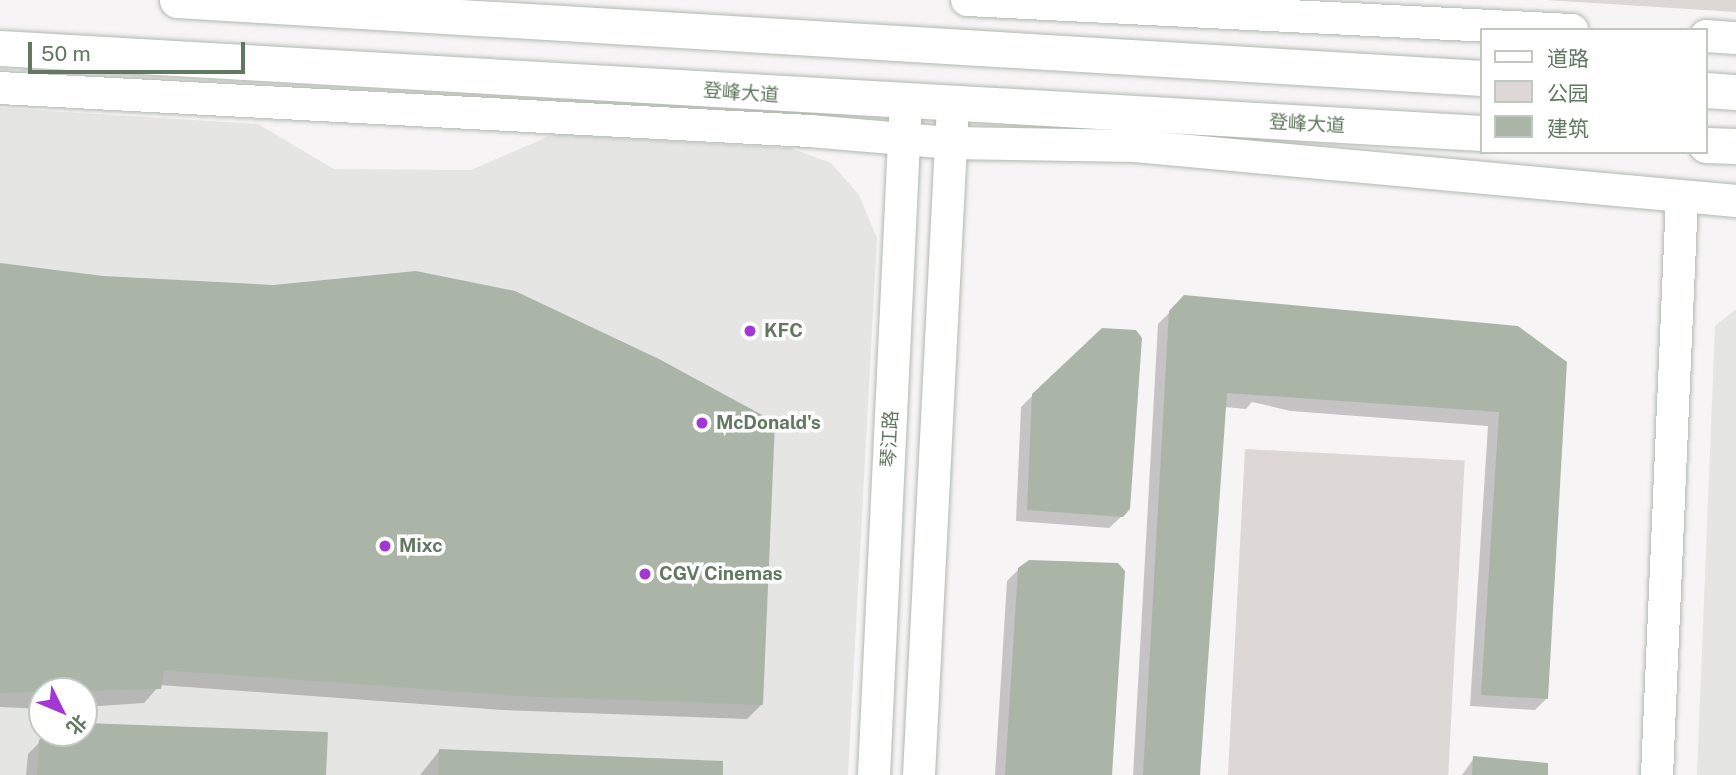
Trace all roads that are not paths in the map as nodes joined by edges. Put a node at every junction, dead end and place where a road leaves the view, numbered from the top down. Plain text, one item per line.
1 (177, 0) edge
2 (967, 0) edge
3 (1532, 28) edge
4 (1708, 36) edge
5 (1736, 38) edge
6 (0, 48) edge
7 (1480, 78) edge
8 (0, 88) edge
9 (1708, 90) edge
10 (1736, 92) edge
11 (906, 103) junction
12 (952, 106) junction
13 (1480, 133) edge
14 (905, 141) junction
15 (951, 143) junction
16 (1708, 145) edge
17 (1736, 146) edge
18 (1682, 198) junction
19 (1736, 201) edge
20 (874, 775) edge
21 (919, 775) edge
22 (1657, 775) edge

1 - 7 main road
2 - 3 street
4 - 5 street
6 - 11 main road, 登峰大道
8 - 14 street
9 - 10 main road
11 - 12 main road, 登峰大道
11 - 14 street, 琴江路
12 - 13 main road, 登峰大道
12 - 15 street
14 - 15 street
14 - 20 street, 琴江路
15 - 18 street
15 - 21 street
16 - 17 main road
18 - 19 street
18 - 22 street

